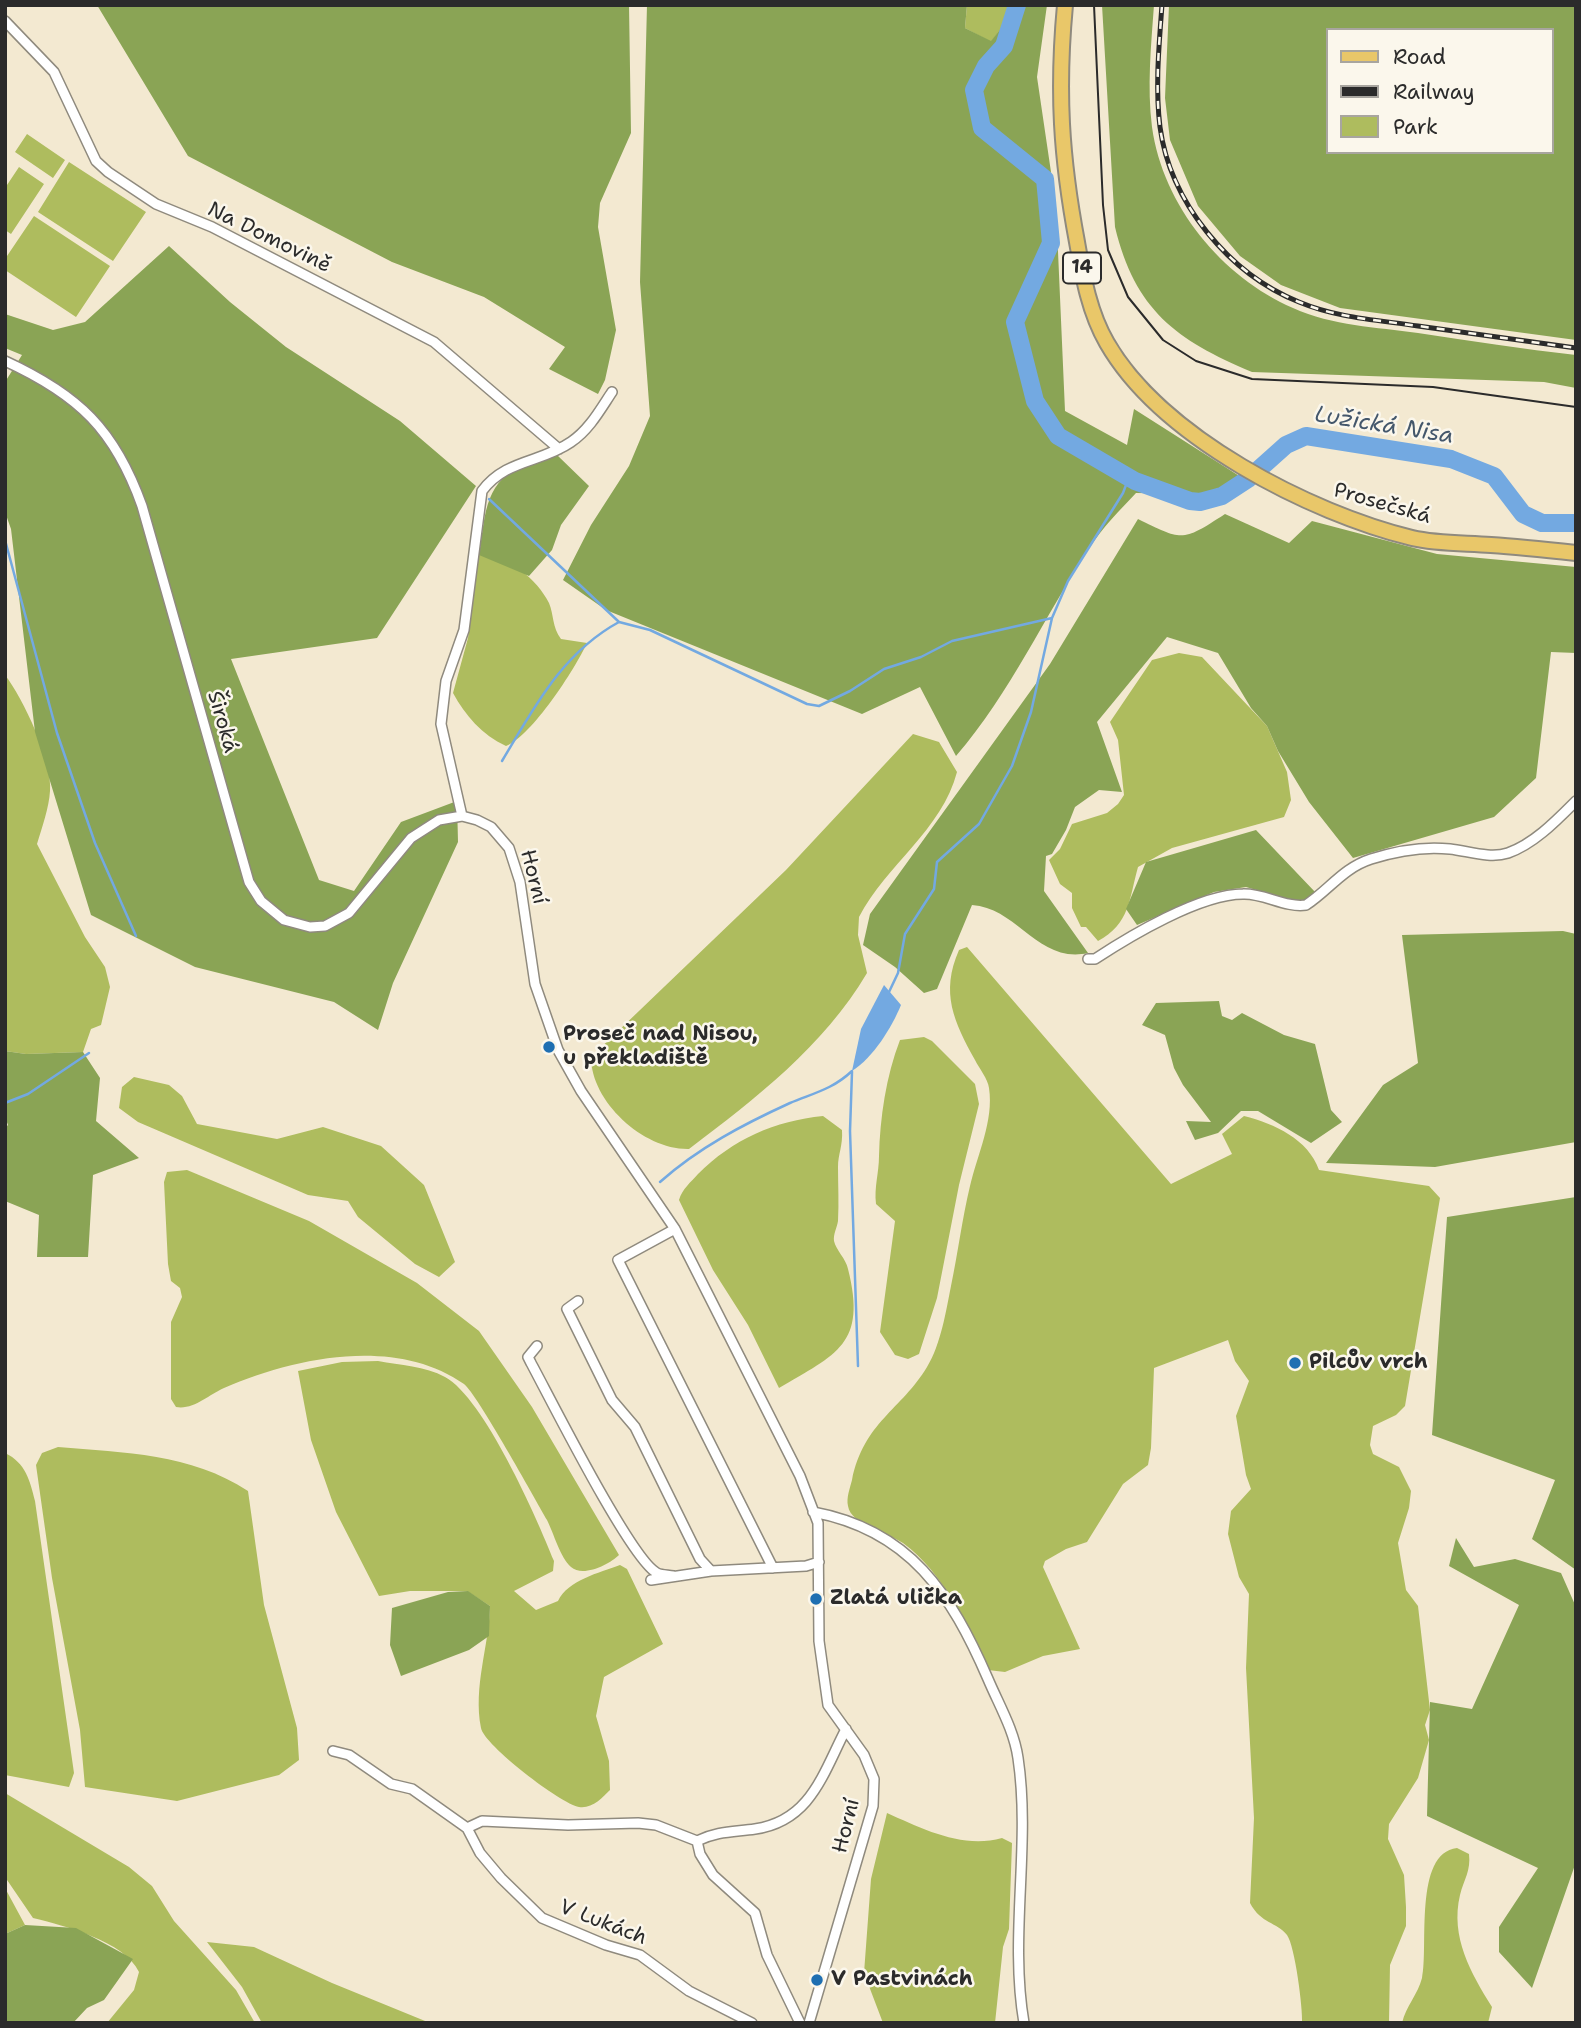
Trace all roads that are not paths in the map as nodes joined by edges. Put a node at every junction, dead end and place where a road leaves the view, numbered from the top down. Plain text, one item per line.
1 (1065, 5) edge
2 (5, 21) edge
3 (5, 361) edge
4 (612, 392) dead end
5 (559, 449) junction
6 (1576, 553) edge
7 (1576, 801) edge
8 (462, 816) junction
9 (1088, 959) dead end
10 (675, 1229) junction
11 (578, 1301) dead end
12 (537, 1346) dead end
13 (813, 1511) junction
14 (819, 1562) junction
15 (773, 1567) junction
16 (711, 1571) junction
17 (673, 1576) junction
18 (651, 1580) dead end
19 (846, 1729) junction
20 (333, 1751) dead end
21 (467, 1828) junction
22 (697, 1841) junction
23 (752, 2023) edge
24 (800, 2023) edge
25 (809, 2023) edge
26 (1024, 2023) edge

1 - 6 main road, Prosečská / 14
2 - 5 street, Na Domovině
3 - 8 street, Široká
4 - 5 street
5 - 8 street
7 - 9 street
8 - 10 street, Horní
10 - 13 street, Horní
10 - 15 street
11 - 16 street
12 - 17 street
13 - 14 street, Horní
13 - 26 street
14 - 15 street
14 - 19 street, Horní
15 - 16 street
16 - 17 street
17 - 18 street
19 - 22 street
19 - 25 street, Horní
20 - 21 street, V Lukách
21 - 22 street
21 - 23 street, V Lukách
22 - 24 street

